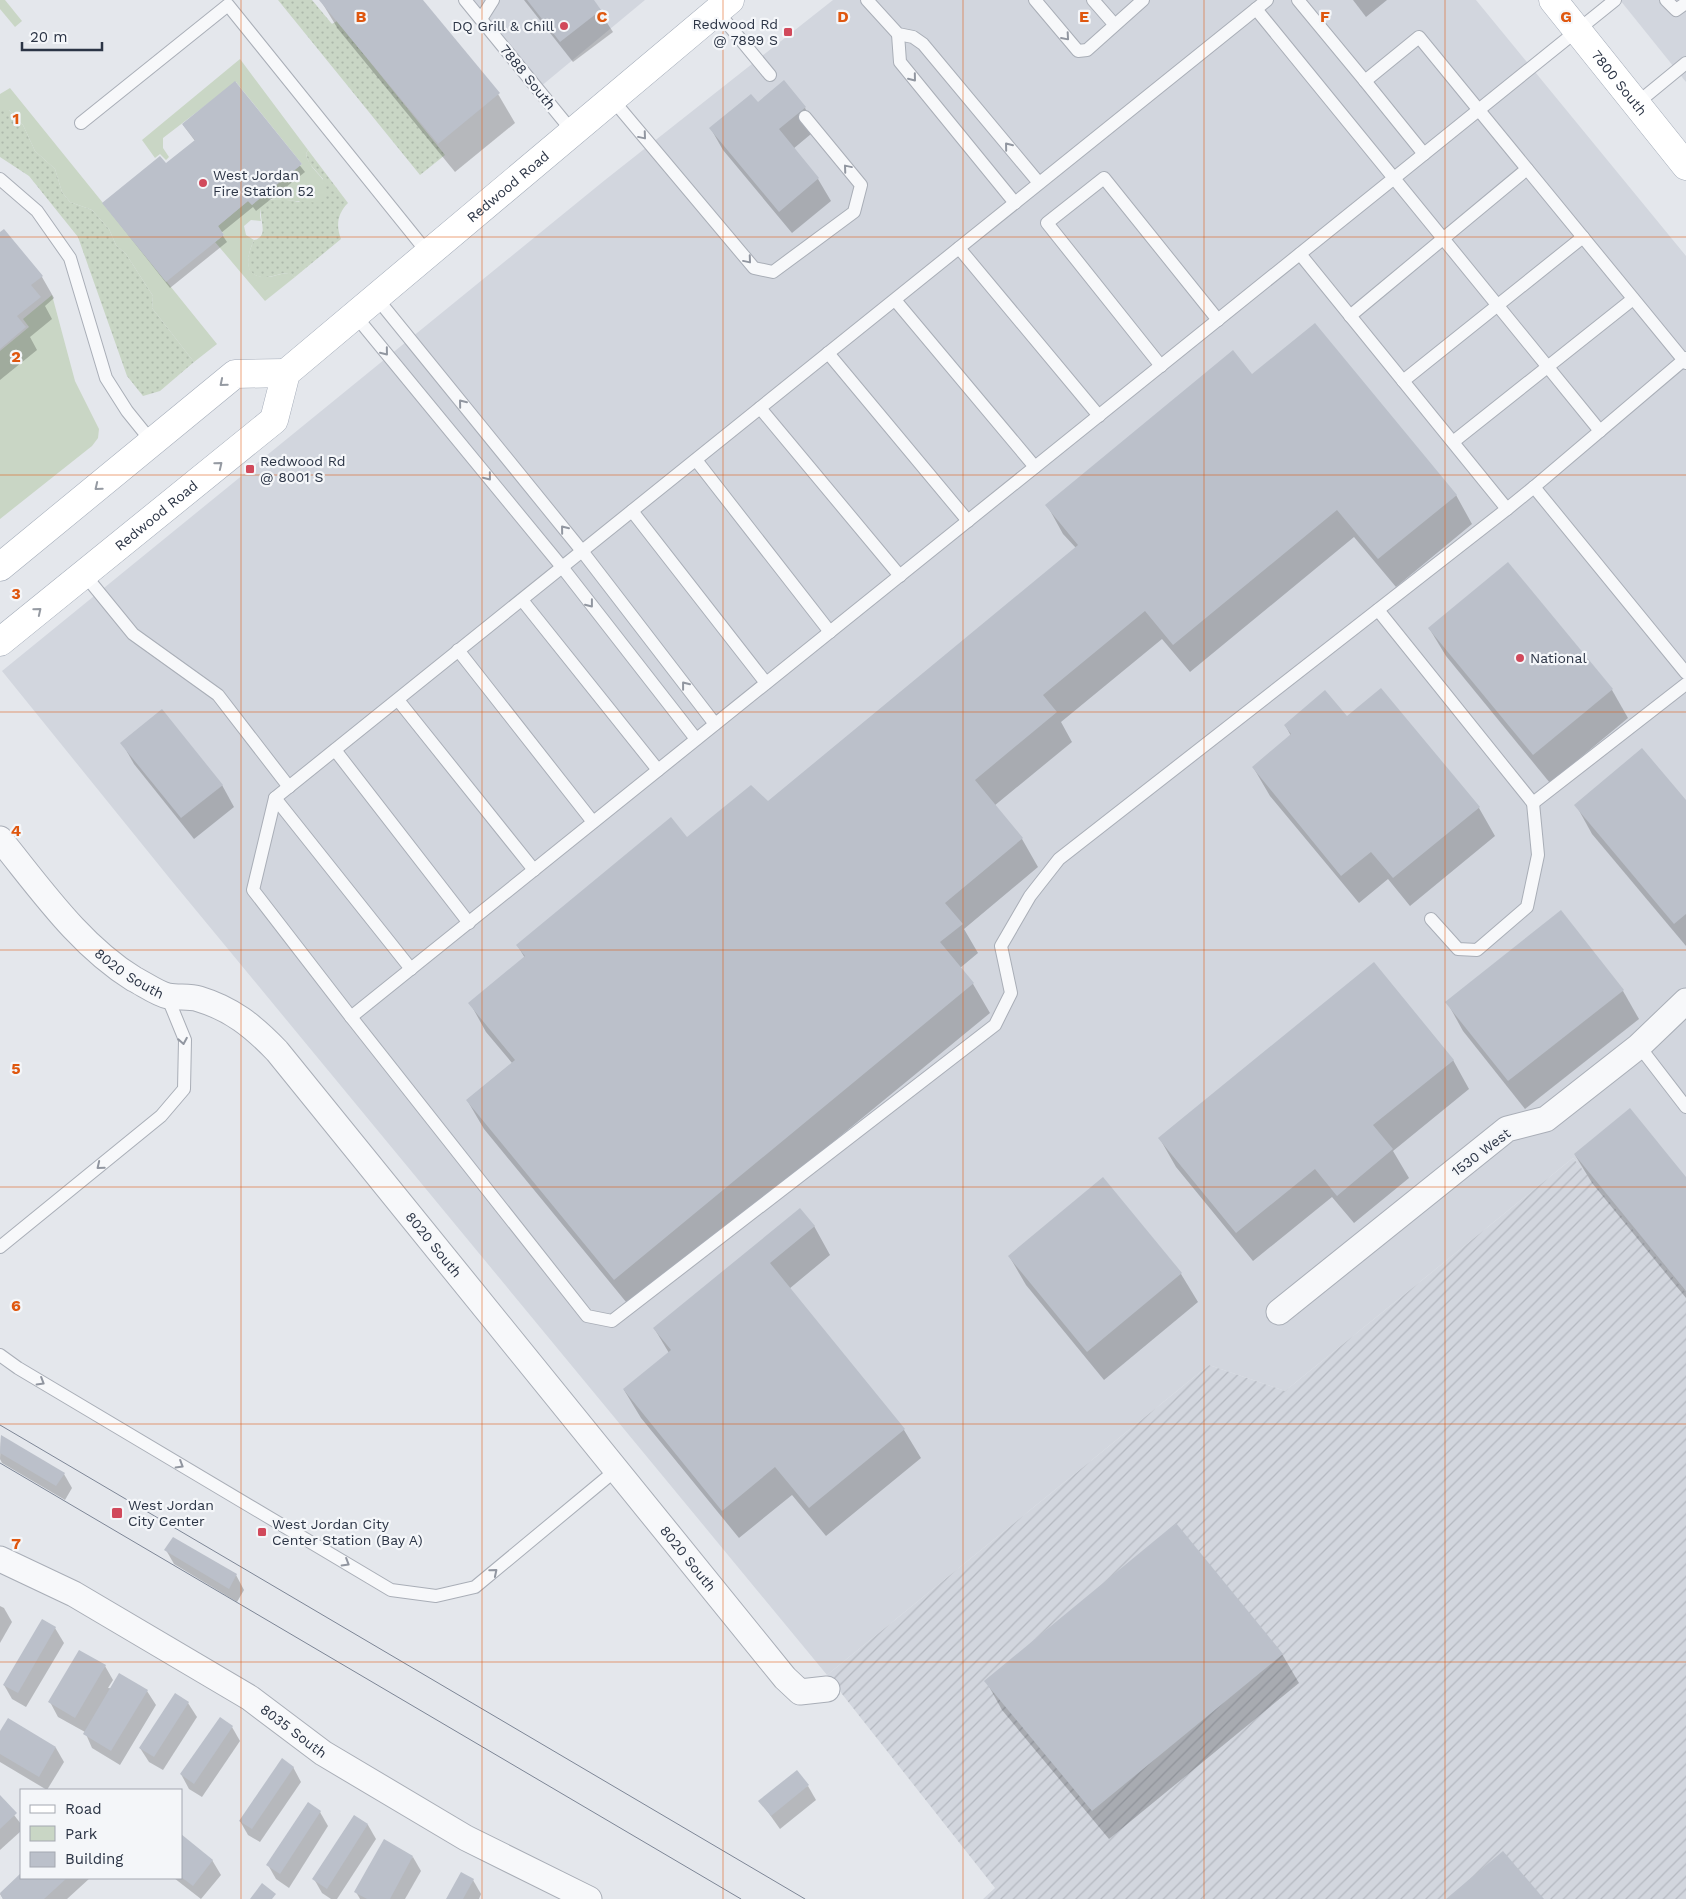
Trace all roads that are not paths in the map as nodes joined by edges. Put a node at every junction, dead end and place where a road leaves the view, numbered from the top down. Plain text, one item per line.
1 (465, 0) edge
2 (493, 0) edge
3 (867, 0) edge
4 (1034, 0) edge
5 (1093, 0) edge
6 (1143, 0) edge
7 (1267, 0) edge
8 (1298, 0) edge
9 (1553, 0) edge
10 (1614, 0) edge
11 (1666, 0) edge
12 (1686, 3) edge
13 (724, 5) edge
14 (1256, 9) junction
15 (481, 19) junction
16 (1114, 24) junction
17 (1577, 30) junction
18 (898, 34) junction
19 (1686, 63) edge
20 (770, 75) dead end
21 (1365, 81) junction
22 (612, 98) junction
23 (1636, 104) junction
24 (1479, 110) junction
25 (805, 117) dead end
26 (81, 123) dead end
27 (572, 131) junction
28 (1424, 154) junction
29 (1686, 166) edge
30 (1527, 169) junction
31 (0, 179) edge
32 (1393, 179) junction
33 (1039, 183) junction
34 (1014, 203) junction
35 (1583, 238) junction
36 (1443, 239) junction
37 (959, 248) junction
38 (428, 252) junction
39 (1300, 254) junction
40 (375, 296) junction
41 (1633, 298) junction
42 (895, 300) junction
43 (1498, 306) junction
44 (354, 314) junction
45 (1350, 316) junction
46 (1218, 320) junction
47 (828, 353) junction
48 (1685, 361) edge
49 (1161, 366) junction
50 (1548, 367) junction
51 (286, 373) junction
52 (1403, 381) junction
53 (760, 408) junction
54 (1099, 416) junction
55 (1600, 431) junction
56 (152, 442) junction
57 (1453, 442) junction
58 (696, 460) junction
59 (1035, 467) junction
60 (1534, 487) junction
61 (1507, 509) junction
62 (632, 511) junction
63 (968, 521) junction
64 (582, 551) junction
65 (0, 567) edge
66 (562, 567) junction
67 (84, 574) junction
68 (900, 576) junction
69 (522, 600) junction
70 (1378, 610) junction
71 (830, 632) junction
72 (0, 642) edge
73 (458, 650) junction
74 (1686, 673) edge
75 (766, 683) junction
76 (1686, 684) edge
77 (398, 700) junction
78 (715, 724) junction
79 (696, 739) junction
80 (334, 750) junction
81 (658, 770) junction
82 (289, 787) junction
83 (275, 798) junction
84 (1533, 803) junction
85 (593, 822) junction
86 (0, 839) edge
87 (534, 870) junction
88 (1431, 919) dead end
89 (468, 923) junction
90 (411, 969) junction
91 (167, 996) junction
92 (1686, 1001) edge
93 (351, 1017) junction
94 (1639, 1046) junction
95 (1686, 1107) edge
96 (0, 1247) edge
97 (1279, 1312) dead end
98 (0, 1355) edge
99 (616, 1470) junction
100 (0, 1560) edge
101 (827, 1689) dead end
102 (589, 1899) edge

1 - 15 lane, 7888 South
2 - 15 lane
3 - 18 lane
4 -> 16 lane
5 - 16 lane
6 - 16 lane
7 - 14 lane
8 - 21 lane
9 - 17 main road, 7800 South
10 - 17 lane
11 - 12 lane
13 - 20 lane
13 - 22 main road, Redwood Road
14 - 32 lane
14 - 33 lane
15 - 27 lane, 7888 South
17 - 23 main road, 7800 South
17 - 24 lane
33 -> 18 lane
18 -> 34 lane
19 - 23 lane
21 - 24 lane
21 - 28 lane
22 -> 25 lane
22 - 27 main road, Redwood Road
23 - 29 main road, 7800 South
24 - 28 lane
24 - 30 lane
26 - 38 lane
27 - 38 main road, Redwood Road
28 - 32 lane
30 - 35 lane
30 - 36 lane
31 - 56 lane
32 - 36 lane
32 - 39 lane
33 - 34 lane
34 - 37 lane
35 - 41 lane
35 - 43 lane
36 - 43 lane
36 - 45 lane
37 - 42 lane
37 - 54 lane
38 - 40 main road, Redwood Road
39 - 45 lane
39 - 46 lane
40 - 44 main road, Redwood Road
64 -> 40 lane
41 - 48 lane
41 - 50 lane
42 - 47 lane
42 - 59 lane
43 - 50 lane
43 - 52 lane
44 - 51 main road, Redwood Road
44 -> 66 lane
45 - 52 lane
46 - 49 lane
46 - 49 lane
47 - 53 lane
47 - 63 lane
48 - 55 lane
49 - 54 lane
50 - 55 lane
50 - 57 lane
51 -> 56 main road
67 -> 51 main road, Redwood Road
52 - 57 lane
53 - 58 lane
53 - 68 lane
54 - 59 lane
55 - 60 lane
56 -> 65 main road
57 - 61 lane
58 - 62 lane
58 - 71 lane
59 - 63 lane
60 - 61 lane
60 - 74 lane
61 - 70 lane
62 - 64 lane
62 - 75 lane
63 - 68 lane
64 - 66 lane
78 -> 64 lane
66 - 69 lane
66 -> 79 lane
72 -> 67 main road, Redwood Road
67 - 82 lane
68 - 71 lane
69 - 73 lane
69 - 81 lane
70 - 84 lane
70 - 93 lane
71 - 75 lane
73 - 77 lane
73 - 85 lane
75 - 78 lane
76 - 84 lane
77 - 80 lane
77 - 87 lane
78 - 79 lane
79 - 81 lane
80 - 82 lane
80 - 89 lane
81 - 85 lane
82 - 83 lane
83 - 90 lane
83 - 93 lane
84 - 88 lane
85 - 87 lane
86 - 91 street, 8020 South
87 - 89 lane
89 - 90 lane
90 - 93 lane
91 -> 96 lane
91 - 99 street, 8020 South
92 - 94 street, 1530 West
94 - 95 lane
94 - 97 street, 1530 West
98 -> 99 lane
99 - 101 street, 8020 South
100 - 102 street, 8035 South

